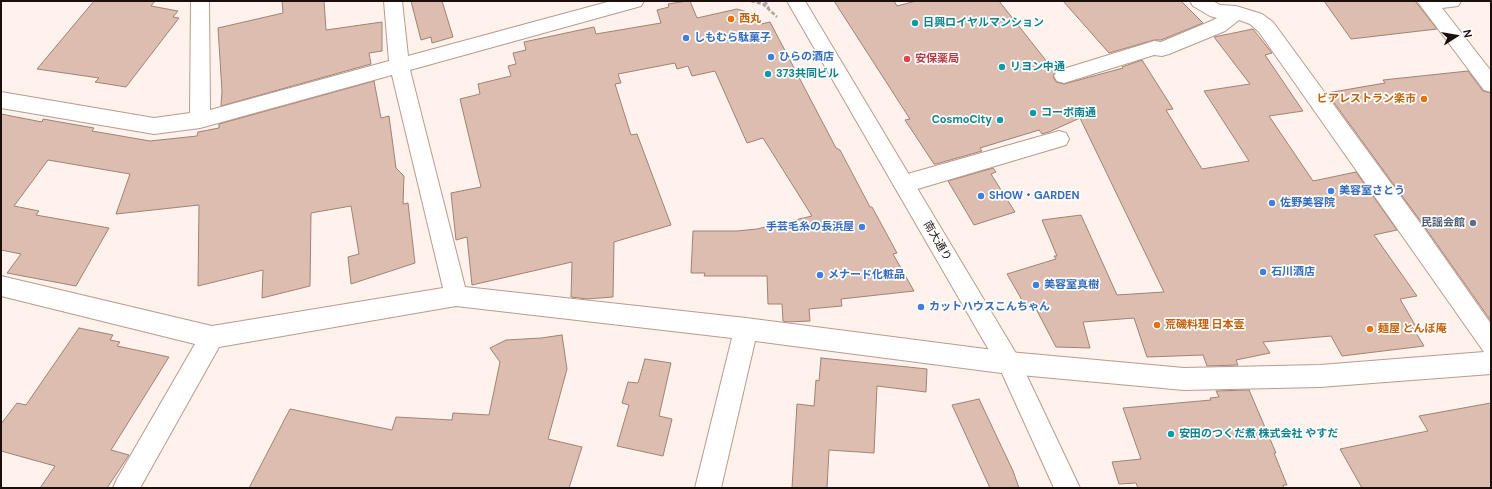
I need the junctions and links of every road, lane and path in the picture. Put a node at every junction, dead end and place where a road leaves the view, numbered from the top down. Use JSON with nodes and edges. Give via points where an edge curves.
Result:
{"nodes":[{"id":1,"x":200,"y":1,"type":"edge"},
{"id":2,"x":393,"y":1,"type":"edge"},
{"id":3,"x":765,"y":1,"type":"edge"},
{"id":4,"x":796,"y":1,"type":"edge"},
{"id":5,"x":1199,"y":1,"type":"edge"},
{"id":6,"x":1452,"y":1,"type":"edge"},
{"id":7,"x":623,"y":2,"type":"edge"},
{"id":8,"x":1427,"y":2,"type":"edge"},
{"id":9,"x":770,"y":11,"type":"dead end"},
{"id":10,"x":1236,"y":13,"type":"junction"},
{"id":11,"x":399,"y":64,"type":"junction"},
{"id":12,"x":1064,"y":76,"type":"dead end"},
{"id":13,"x":1491,"y":85,"type":"edge"},
{"id":14,"x":1,"y":100,"type":"edge"},
{"id":15,"x":200,"y":120,"type":"junction"},
{"id":16,"x":1059,"y":139,"type":"dead end"},
{"id":17,"x":904,"y":184,"type":"junction"},
{"id":18,"x":1,"y":286,"type":"edge"},
{"id":19,"x":456,"y":296,"type":"junction"},
{"id":20,"x":746,"y":329,"type":"junction"},
{"id":21,"x":212,"y":337,"type":"junction"},
{"id":22,"x":1491,"y":344,"type":"edge"},
{"id":23,"x":1009,"y":363,"type":"junction"},
{"id":24,"x":1491,"y":363,"type":"edge"},
{"id":25,"x":126,"y":488,"type":"edge"},
{"id":26,"x":708,"y":488,"type":"edge"},
{"id":27,"x":1067,"y":488,"type":"edge"}],
"edges":[{"from":1,"to":15,"type":"street"},
{"from":2,"to":11,"type":"street"},
{"from":3,"to":9,"type":"path"},
{"from":4,"to":17,"type":"street","name":"南大通り"},
{"from":5,"to":10,"type":"street","via":[[1216,11]]},
{"from":6,"to":8,"type":"street"},
{"from":7,"to":11,"type":"street"},
{"from":8,"to":13,"type":"street"},
{"from":10,"to":12,"type":"street","via":[[1218,26],[1162,49],[1154,48]]},
{"from":10,"to":22,"type":"street","via":[[1256,18],[1266,27]]},
{"from":11,"to":15,"type":"street"},
{"from":11,"to":19,"type":"street"},
{"from":14,"to":15,"type":"street","via":[[154,126]]},
{"from":16,"to":17,"type":"street"},
{"from":17,"to":23,"type":"street","name":"南大通り"},
{"from":18,"to":21,"type":"street"},
{"from":19,"to":20,"type":"street"},
{"from":19,"to":21,"type":"street"},
{"from":20,"to":23,"type":"street"},
{"from":20,"to":26,"type":"street"},
{"from":21,"to":25,"type":"street"},
{"from":23,"to":24,"type":"street","via":[[1184,379],[1320,376]]},
{"from":23,"to":27,"type":"street","name":"南大通り"}]}
